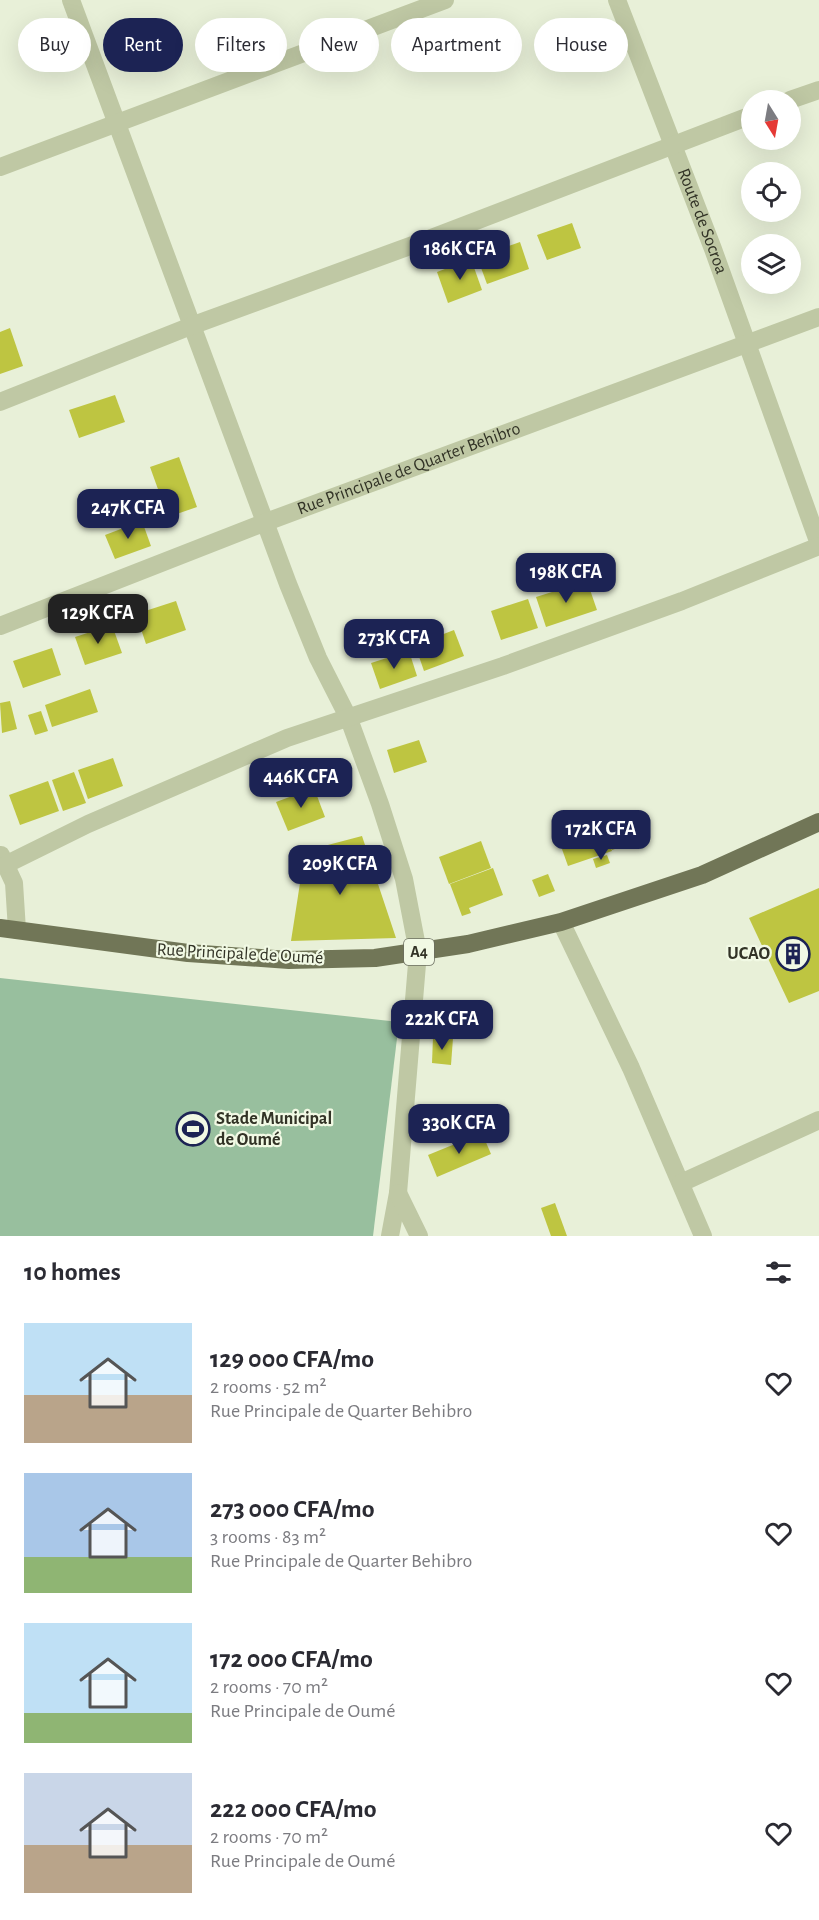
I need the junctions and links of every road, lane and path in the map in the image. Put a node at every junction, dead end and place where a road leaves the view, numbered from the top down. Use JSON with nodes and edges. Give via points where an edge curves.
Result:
{"nodes":[{"id":1,"x":71,"y":0,"type":"edge"},
{"id":2,"x":445,"y":0,"type":"edge"},
{"id":3,"x":618,"y":0,"type":"edge"},
{"id":4,"x":819,"y":90,"type":"edge"},
{"id":5,"x":801,"y":96,"type":"edge"},
{"id":6,"x":741,"y":119,"type":"edge"},
{"id":7,"x":115,"y":122,"type":"junction"},
{"id":8,"x":674,"y":144,"type":"junction"},
{"id":9,"x":0,"y":167,"type":"edge"},
{"id":10,"x":819,"y":317,"type":"edge"},
{"id":11,"x":191,"y":326,"type":"junction"},
{"id":12,"x":747,"y":343,"type":"junction"},
{"id":13,"x":0,"y":402,"type":"edge"},
{"id":14,"x":266,"y":522,"type":"junction"},
{"id":15,"x":819,"y":545,"type":"edge"},
{"id":16,"x":0,"y":626,"type":"edge"},
{"id":17,"x":349,"y":719,"type":"junction"},
{"id":18,"x":819,"y":822,"type":"edge"},
{"id":19,"x":4,"y":859,"type":"edge"},
{"id":20,"x":561,"y":922,"type":"junction"},
{"id":21,"x":9,"y":929,"type":"edge"},
{"id":22,"x":418,"y":952,"type":"junction"},
{"id":23,"x":819,"y":1120,"type":"edge"},
{"id":24,"x":681,"y":1184,"type":"junction"},
{"id":25,"x":398,"y":1193,"type":"junction"},
{"id":26,"x":390,"y":1236,"type":"edge"},
{"id":27,"x":419,"y":1236,"type":"edge"},
{"id":28,"x":703,"y":1236,"type":"edge"}],
"edges":[{"from":1,"to":7,"type":"street"},
{"from":2,"to":7,"type":"street"},
{"from":3,"to":8,"type":"street","name":"Route de Socroa"},
{"from":4,"to":5,"type":"street"},
{"from":6,"to":8,"type":"street"},
{"from":7,"to":9,"type":"street"},
{"from":7,"to":11,"type":"street"},
{"from":8,"to":11,"type":"street"},
{"from":8,"to":12,"type":"street","name":"Route de Socroa"},
{"from":10,"to":12,"type":"street","name":"Rue Principale de Quarter Behibro"},
{"from":11,"to":13,"type":"street"},
{"from":11,"to":14,"type":"street"},
{"from":12,"to":14,"type":"street","name":"Rue Principale de Quarter Behibro"},
{"from":12,"to":15,"type":"street","name":"Route de Socroa"},
{"from":14,"to":16,"type":"street","name":"Rue Principale de Quarter Behibro"},
{"from":14,"to":17,"type":"street","via":[[318,658]]},
{"from":15,"to":17,"type":"street","via":[[682,601]]},
{"from":17,"to":19,"type":"street","via":[[245,755]]},
{"from":17,"to":22,"type":"street","via":[[404,879]]},
{"from":18,"to":20,"type":"main road","name":"Rue Principale de Oumé","number":"A4","via":[[702,875]]},
{"from":19,"to":21,"type":"street","via":[[14,883]]},
{"from":20,"to":22,"type":"main road","name":"Rue Principale de Oumé","number":"A4"},
{"from":20,"to":24,"type":"street"},
{"from":21,"to":22,"type":"main road","name":"Rue Principale de Oumé","number":"A4","via":[[177,952],[289,960],[375,958]]},
{"from":22,"to":25,"type":"street"},
{"from":23,"to":24,"type":"street"},
{"from":24,"to":28,"type":"street"},
{"from":25,"to":26,"type":"street"},
{"from":25,"to":27,"type":"street"}]}
